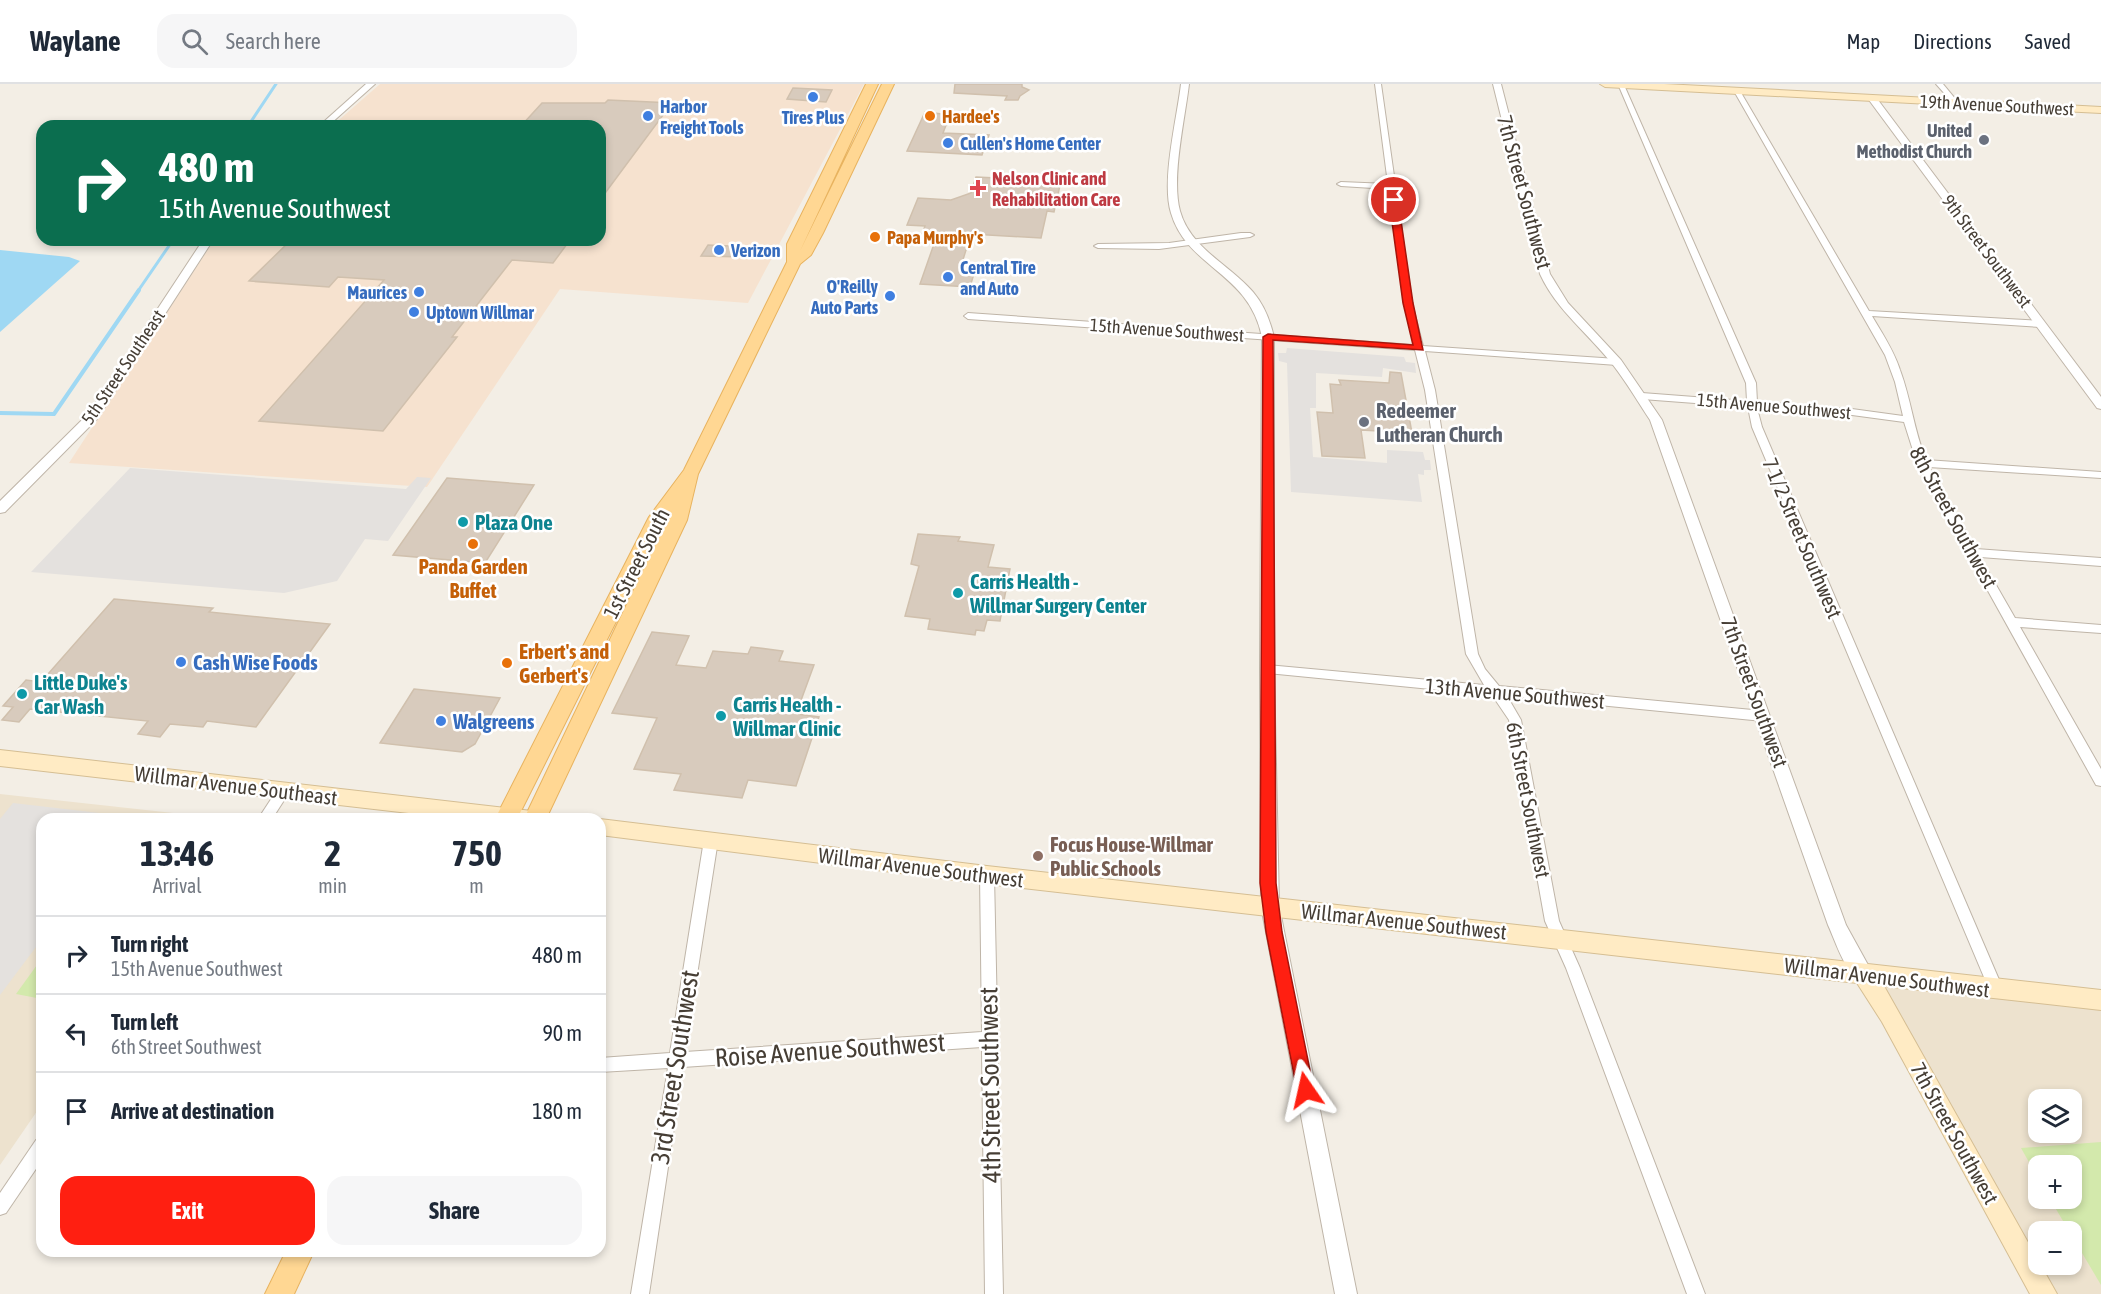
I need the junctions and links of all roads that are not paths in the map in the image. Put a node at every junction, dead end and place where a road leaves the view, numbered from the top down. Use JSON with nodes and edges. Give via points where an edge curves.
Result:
{"nodes":[{"id":1,"x":371,"y":84,"type":"edge"},
{"id":2,"x":872,"y":84,"type":"edge"},
{"id":3,"x":888,"y":84,"type":"edge"},
{"id":4,"x":1185,"y":84,"type":"edge"},
{"id":5,"x":1378,"y":84,"type":"edge"},
{"id":6,"x":1497,"y":84,"type":"edge"},
{"id":7,"x":1605,"y":84,"type":"edge"},
{"id":8,"x":1940,"y":84,"type":"edge"},
{"id":9,"x":1621,"y":85,"type":"edge"},
{"id":10,"x":1690,"y":86,"type":"edge"},
{"id":11,"x":1737,"y":91,"type":"junction"},
{"id":12,"x":1872,"y":98,"type":"junction"},
{"id":13,"x":1955,"y":102,"type":"junction"},
{"id":14,"x":2101,"y":110,"type":"edge"},
{"id":15,"x":330,"y":120,"type":"edge"},
{"id":16,"x":1341,"y":184,"type":"dead end"},
{"id":17,"x":1392,"y":187,"type":"junction"},
{"id":18,"x":1250,"y":235,"type":"dead end"},
{"id":19,"x":1193,"y":244,"type":"junction"},
{"id":20,"x":204,"y":246,"type":"edge"},
{"id":21,"x":1098,"y":246,"type":"dead end"},
{"id":22,"x":794,"y":262,"type":"junction"},
{"id":23,"x":1864,"y":313,"type":"junction"},
{"id":24,"x":968,"y":316,"type":"dead end"},
{"id":25,"x":2042,"y":324,"type":"junction"},
{"id":26,"x":1268,"y":337,"type":"junction"},
{"id":27,"x":1419,"y":348,"type":"junction"},
{"id":28,"x":1617,"y":362,"type":"junction"},
{"id":29,"x":1642,"y":396,"type":"junction"},
{"id":30,"x":1753,"y":404,"type":"junction"},
{"id":31,"x":2101,"y":405,"type":"edge"},
{"id":32,"x":1906,"y":419,"type":"junction"},
{"id":33,"x":1922,"y":463,"type":"junction"},
{"id":34,"x":691,"y":472,"type":"junction"},
{"id":35,"x":2101,"y":475,"type":"edge"},
{"id":36,"x":0,"y":509,"type":"edge"},
{"id":37,"x":1970,"y":552,"type":"junction"},
{"id":38,"x":2101,"y":562,"type":"edge"},
{"id":39,"x":2012,"y":622,"type":"junction"},
{"id":40,"x":2101,"y":629,"type":"edge"},
{"id":41,"x":1267,"y":669,"type":"junction"},
{"id":42,"x":1496,"y":692,"type":"junction"},
{"id":43,"x":1763,"y":716,"type":"junction"},
{"id":44,"x":0,"y":758,"type":"edge"},
{"id":45,"x":2101,"y":782,"type":"edge"},
{"id":46,"x":284,"y":791,"type":"junction"},
{"id":47,"x":269,"y":813,"type":"edge"},
{"id":48,"x":466,"y":813,"type":"edge"},
{"id":49,"x":510,"y":813,"type":"edge"},
{"id":50,"x":536,"y":813,"type":"edge"},
{"id":51,"x":606,"y":828,"type":"edge"},
{"id":52,"x":711,"y":840,"type":"junction"},
{"id":53,"x":987,"y":875,"type":"junction"},
{"id":54,"x":1270,"y":906,"type":"junction"},
{"id":55,"x":1558,"y":939,"type":"junction"},
{"id":56,"x":1864,"y":974,"type":"junction"},
{"id":57,"x":1996,"y":989,"type":"junction"},
{"id":58,"x":2101,"y":1000,"type":"edge"},
{"id":59,"x":988,"y":1039,"type":"junction"},
{"id":60,"x":676,"y":1060,"type":"junction"},
{"id":61,"x":606,"y":1065,"type":"edge"},
{"id":62,"x":36,"y":1155,"type":"edge"},
{"id":63,"x":0,"y":1207,"type":"edge"},
{"id":64,"x":297,"y":1257,"type":"edge"},
{"id":65,"x":279,"y":1294,"type":"edge"},
{"id":66,"x":640,"y":1294,"type":"edge"},
{"id":67,"x":994,"y":1294,"type":"edge"},
{"id":68,"x":1347,"y":1294,"type":"edge"},
{"id":69,"x":1696,"y":1294,"type":"edge"},
{"id":70,"x":2044,"y":1294,"type":"edge"}],
"edges":[{"from":1,"to":15,"type":"street"},
{"from":2,"to":22,"type":"main road","name":"1st Street South","via":[[794,244]]},
{"from":3,"to":22,"type":"main road","name":"1st Street South","via":[[813,241]]},
{"from":4,"to":19,"type":"street","via":[[1174,198],[1180,223]]},
{"from":5,"to":17,"type":"street","name":"6th Street Southwest"},
{"from":6,"to":28,"type":"street","name":"7th Street Southwest","via":[[1545,274],[1564,305]]},
{"from":7,"to":9,"type":"main road","name":"19th Avenue Southwest"},
{"from":8,"to":13,"type":"street"},
{"from":9,"to":10,"type":"main road","name":"19th Avenue Southwest"},
{"from":9,"to":30,"type":"street","name":"7 1/2 Street Southwest","via":[[1752,383]]},
{"from":10,"to":11,"type":"main road","name":"19th Avenue Southwest"},
{"from":11,"to":12,"type":"main road","name":"19th Avenue Southwest"},
{"from":11,"to":23,"type":"street","name":"8th Street Southwest"},
{"from":12,"to":13,"type":"main road","name":"19th Avenue Southwest"},
{"from":12,"to":25,"type":"street","name":"9th Street Southwest"},
{"from":13,"to":14,"type":"main road","name":"19th Avenue Southwest"},
{"from":16,"to":17,"type":"street"},
{"from":17,"to":27,"type":"street","name":"6th Street Southwest","via":[[1408,303]]},
{"from":18,"to":19,"type":"street","via":[[1221,236]]},
{"from":19,"to":21,"type":"street"},
{"from":19,"to":26,"type":"street","via":[[1251,296]]},
{"from":20,"to":36,"type":"street","name":"5th Street Southeast","via":[[93,416]]},
{"from":22,"to":34,"type":"main road","name":"1st Street South"},
{"from":23,"to":25,"type":"street"},
{"from":23,"to":32,"type":"street","name":"8th Street Southwest","via":[[1899,375]]},
{"from":24,"to":26,"type":"street","name":"15th Avenue Southwest"},
{"from":25,"to":31,"type":"street","name":"9th Street Southwest"},
{"from":26,"to":27,"type":"street","name":"15th Avenue Southwest"},
{"from":26,"to":41,"type":"street"},
{"from":27,"to":28,"type":"street","name":"15th Avenue Southwest"},
{"from":27,"to":42,"type":"street","name":"6th Street Southwest","via":[[1430,390],[1472,654]]},
{"from":28,"to":29,"type":"street","name":"7th Street Southwest"},
{"from":29,"to":30,"type":"street","name":"15th Avenue Southwest"},
{"from":29,"to":43,"type":"street","name":"7th Street Southwest","via":[[1668,449]]},
{"from":30,"to":32,"type":"street","name":"15th Avenue Southwest"},
{"from":30,"to":57,"type":"street","name":"7 1/2 Street Southwest","via":[[1765,448]]},
{"from":32,"to":33,"type":"street","name":"8th Street Southwest"},
{"from":33,"to":35,"type":"street"},
{"from":33,"to":37,"type":"street","name":"8th Street Southwest"},
{"from":34,"to":49,"type":"main road","name":"1st Street South","via":[[658,517]]},
{"from":34,"to":50,"type":"main road","name":"1st Street South","via":[[678,519]]},
{"from":37,"to":38,"type":"street"},
{"from":37,"to":39,"type":"street","name":"8th Street Southwest"},
{"from":39,"to":40,"type":"street"},
{"from":39,"to":45,"type":"street","name":"8th Street Southwest"},
{"from":41,"to":42,"type":"street","name":"13th Avenue Southwest"},
{"from":41,"to":54,"type":"street"},
{"from":42,"to":43,"type":"street","name":"13th Avenue Southwest"},
{"from":42,"to":55,"type":"street","name":"6th Street Southwest","via":[[1511,711],[1518,731],[1547,901]]},
{"from":43,"to":56,"type":"street","name":"7th Street Southwest","via":[[1837,925]]},
{"from":44,"to":46,"type":"main road","name":"Willmar Avenue Southeast"},
{"from":46,"to":47,"type":"street"},
{"from":46,"to":48,"type":"main road","name":"Willmar Avenue Southeast"},
{"from":51,"to":52,"type":"main road","name":"Willmar Avenue Southwest"},
{"from":52,"to":53,"type":"main road","name":"Willmar Avenue Southwest"},
{"from":52,"to":60,"type":"street","name":"3rd Street Southwest"},
{"from":53,"to":54,"type":"main road","name":"Willmar Avenue Southwest"},
{"from":53,"to":59,"type":"street","name":"4th Street Southwest"},
{"from":54,"to":55,"type":"main road","name":"Willmar Avenue Southwest"},
{"from":54,"to":68,"type":"street"},
{"from":55,"to":56,"type":"main road","name":"Willmar Avenue Southwest"},
{"from":55,"to":69,"type":"street","name":"6th Street Southwest","via":[[1573,968]]},
{"from":56,"to":57,"type":"main road","name":"Willmar Avenue Southwest"},
{"from":56,"to":70,"type":"main road","name":"7th Street Southwest"},
{"from":57,"to":58,"type":"main road","name":"Willmar Avenue Southwest"},
{"from":59,"to":60,"type":"street","name":"Roise Avenue Southwest"},
{"from":59,"to":67,"type":"street","name":"4th Street Southwest"},
{"from":60,"to":61,"type":"street","name":"Roise Avenue Southwest"},
{"from":60,"to":66,"type":"street","name":"3rd Street Southwest"},
{"from":62,"to":63,"type":"street"},
{"from":64,"to":65,"type":"main road"}]}
